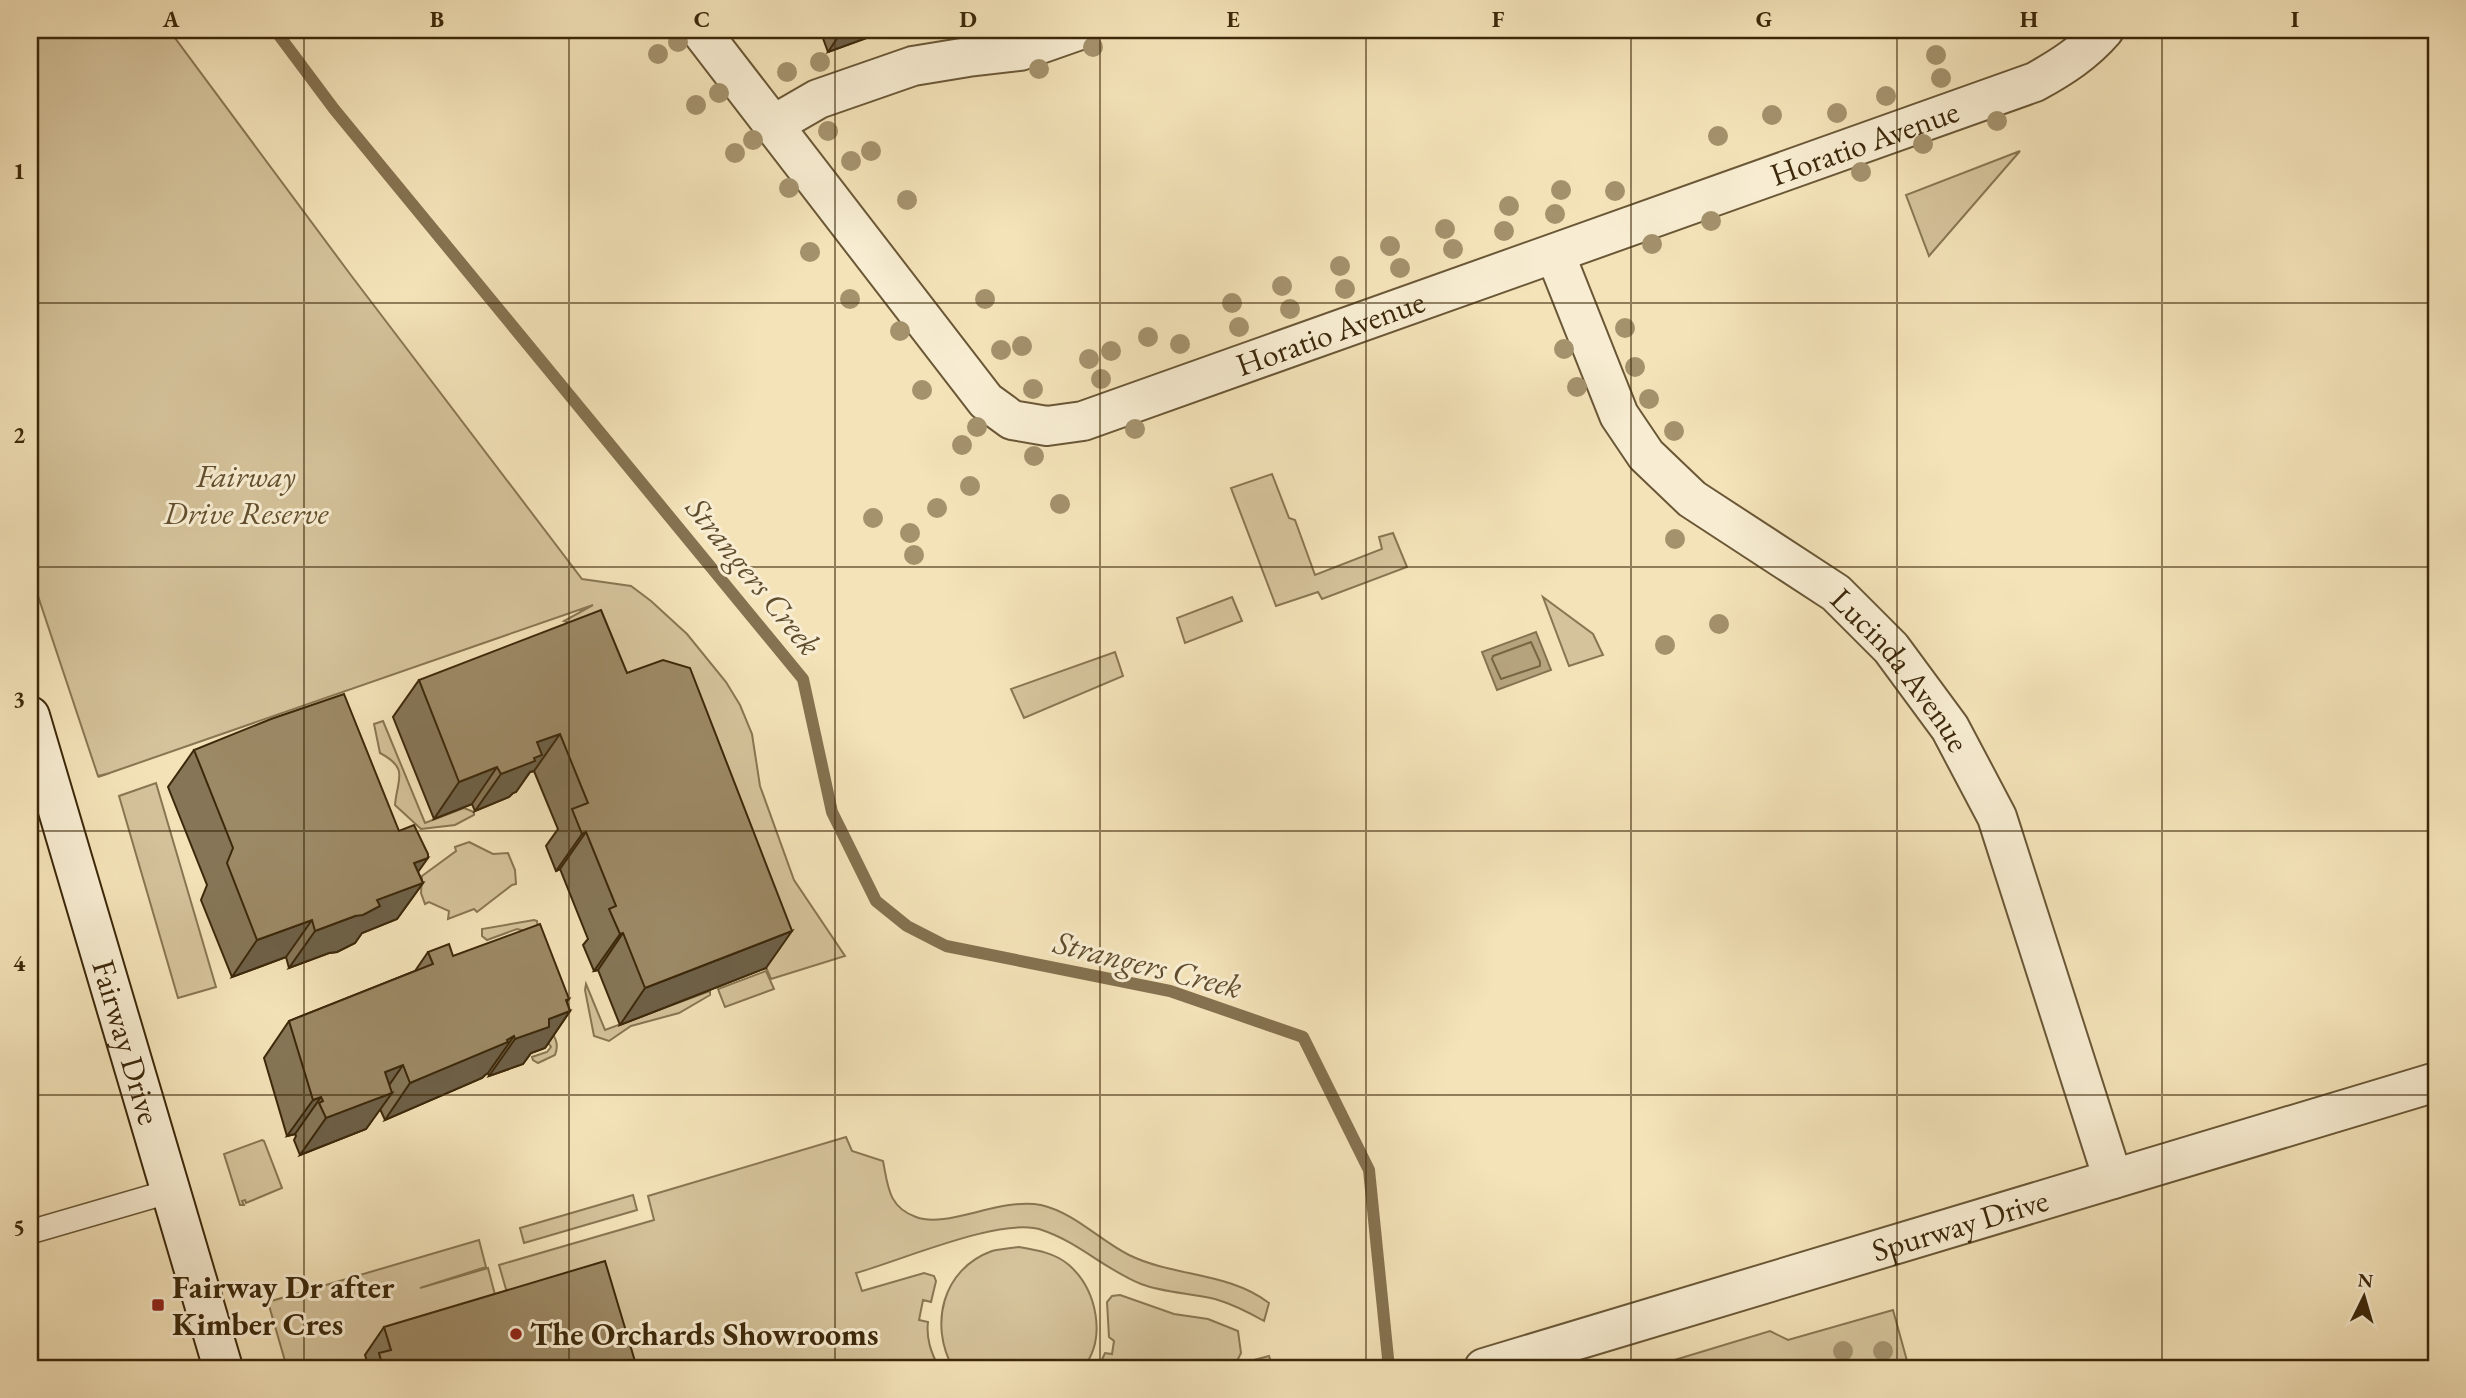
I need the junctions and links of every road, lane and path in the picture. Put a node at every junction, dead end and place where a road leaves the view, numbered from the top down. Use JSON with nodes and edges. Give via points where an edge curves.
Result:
{"nodes":[{"id":1,"x":700,"y":30,"type":"edge"},
{"id":2,"x":1080,"y":30,"type":"edge"},
{"id":3,"x":2104,"y":30,"type":"edge"},
{"id":4,"x":774,"y":125,"type":"junction"},
{"id":5,"x":1555,"y":254,"type":"junction"},
{"id":6,"x":30,"y":716,"type":"edge"},
{"id":7,"x":2436,"y":1082,"type":"edge"},
{"id":8,"x":2113,"y":1179,"type":"junction"},
{"id":9,"x":171,"y":1191,"type":"junction"},
{"id":10,"x":30,"y":1232,"type":"edge"},
{"id":11,"x":223,"y":1368,"type":"edge"},
{"id":12,"x":1484,"y":1368,"type":"edge"}],
"edges":[{"from":1,"to":4,"type":"street","name":"Horatio Avenue"},
{"from":2,"to":4,"type":"street","via":[[1020,51],[913,66],[818,99]]},
{"from":3,"to":5,"type":"street","name":"Horatio Avenue","via":[[2066,65],[2035,82]]},
{"from":4,"to":5,"type":"street","name":"Horatio Avenue","via":[[986,401],[1012,420],[1047,426],[1083,421]]},
{"from":5,"to":8,"type":"street","name":"Lucinda Avenue","via":[[1619,415],[1646,455],[1692,499],[1836,593],[1891,648],[1950,727],[1997,817]]},
{"from":6,"to":9,"type":"street","name":"Fairway Drive"},
{"from":7,"to":8,"type":"street","name":"Spurway Drive"},
{"from":8,"to":12,"type":"street","name":"Spurway Drive"},
{"from":9,"to":10,"type":"lane"},
{"from":9,"to":11,"type":"street","name":"Fairway Drive"}]}
